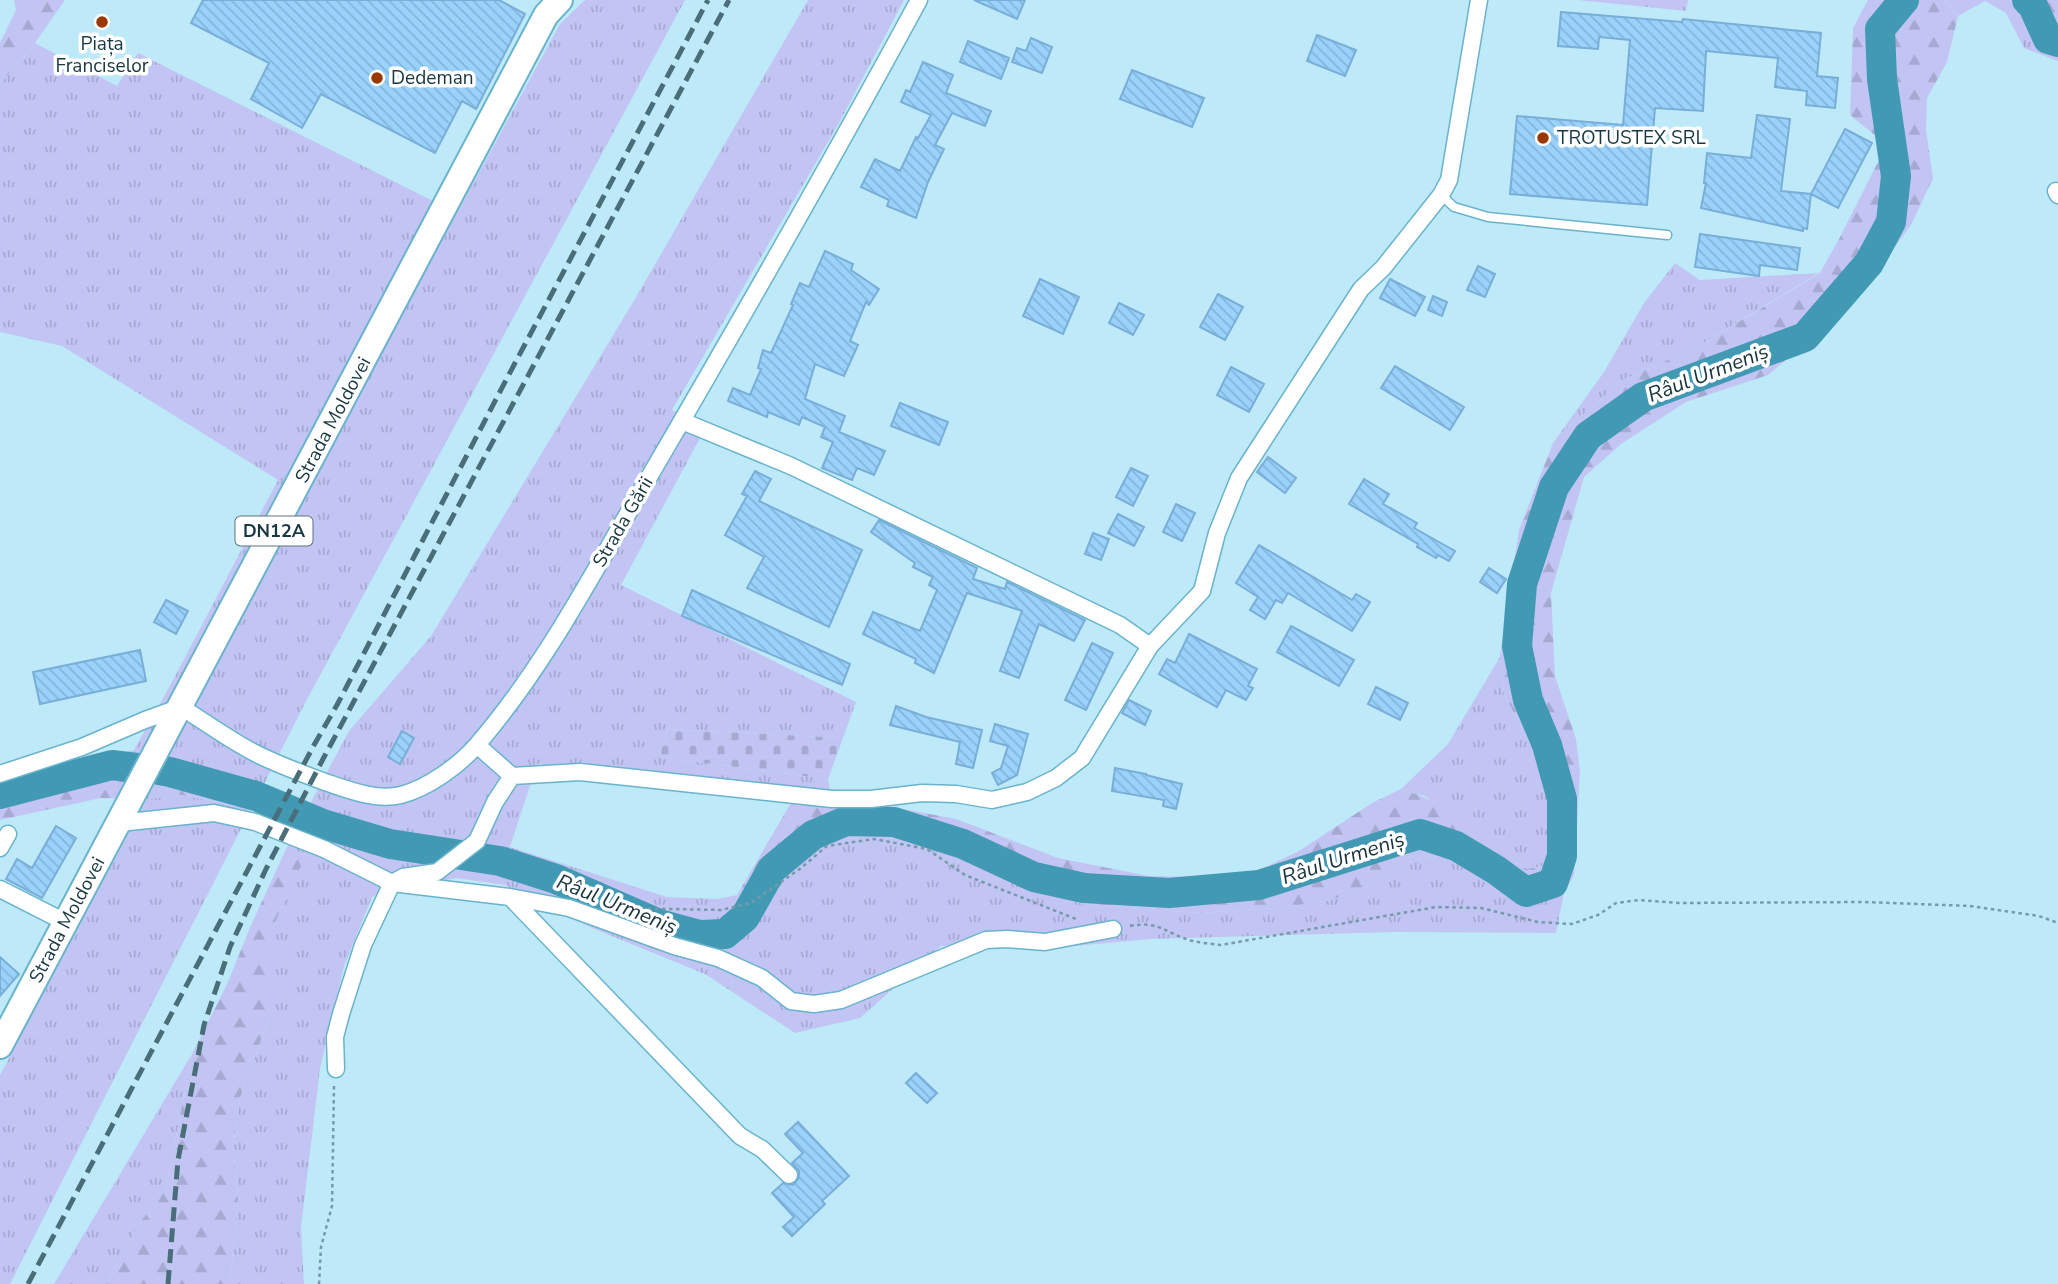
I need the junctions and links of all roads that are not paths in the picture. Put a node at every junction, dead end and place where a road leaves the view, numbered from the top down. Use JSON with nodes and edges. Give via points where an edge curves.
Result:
{"nodes":[{"id":1,"x":919,"y":0,"type":"edge"},
{"id":2,"x":1479,"y":0,"type":"edge"},
{"id":3,"x":551,"y":5,"type":"edge"},
{"id":4,"x":1441,"y":195,"type":"junction"},
{"id":5,"x":1667,"y":236,"type":"dead end"},
{"id":6,"x":682,"y":421,"type":"junction"},
{"id":7,"x":1150,"y":646,"type":"junction"},
{"id":8,"x":181,"y":707,"type":"junction"},
{"id":9,"x":477,"y":745,"type":"junction"},
{"id":10,"x":0,"y":774,"type":"edge"},
{"id":11,"x":512,"y":776,"type":"junction"},
{"id":12,"x":119,"y":823,"type":"junction"},
{"id":13,"x":392,"y":883,"type":"junction"},
{"id":14,"x":0,"y":889,"type":"edge"},
{"id":15,"x":510,"y":897,"type":"junction"},
{"id":16,"x":65,"y":922,"type":"junction"},
{"id":17,"x":1113,"y":929,"type":"road end"},
{"id":18,"x":0,"y":1046,"type":"edge"},
{"id":19,"x":336,"y":1069,"type":"road end"},
{"id":20,"x":789,"y":1175,"type":"dead end"}],
"edges":[{"from":1,"to":6,"type":"street","name":"Strada Gării"},
{"from":2,"to":4,"type":"street","via":[[1457,141]]},
{"from":3,"to":8,"type":"main road","name":"Strada Moldovei","number":"DN12A"},
{"from":4,"to":5,"type":"lane","via":[[1454,207],[1488,216]]},
{"from":4,"to":7,"type":"street","via":[[1361,289],[1326,341],[1239,478],[1217,533],[1202,591]]},
{"from":6,"to":7,"type":"street","via":[[791,466],[1120,625]]},
{"from":6,"to":9,"type":"street","name":"Strada Gării","via":[[556,636]]},
{"from":7,"to":11,"type":"street","via":[[1082,758],[1027,792],[992,800],[922,793],[871,799],[806,797],[579,772]]},
{"from":8,"to":9,"type":"street","name":"Strada Gării","via":[[276,764],[380,797],[420,787],[456,765]]},
{"from":8,"to":10,"type":"street"},
{"from":8,"to":12,"type":"main road","name":"Strada Moldovei","number":"DN12A"},
{"from":9,"to":11,"type":"street"},
{"from":11,"to":13,"type":"street","via":[[477,841],[437,872]]},
{"from":12,"to":13,"type":"street","via":[[214,813],[255,822]]},
{"from":12,"to":16,"type":"main road","name":"Strada Moldovei","number":"DN12A"},
{"from":13,"to":15,"type":"street"},
{"from":13,"to":19,"type":"street","via":[[363,945],[341,1014],[335,1037]]},
{"from":14,"to":16,"type":"street"},
{"from":15,"to":17,"type":"street","via":[[569,908],[718,958],[762,978],[791,1000],[814,1004],[841,1000],[986,940],[1045,942]]},
{"from":15,"to":20,"type":"street","via":[[740,1136],[762,1149]]},
{"from":16,"to":18,"type":"main road","name":"Strada Moldovei","number":"DN12A"}]}
